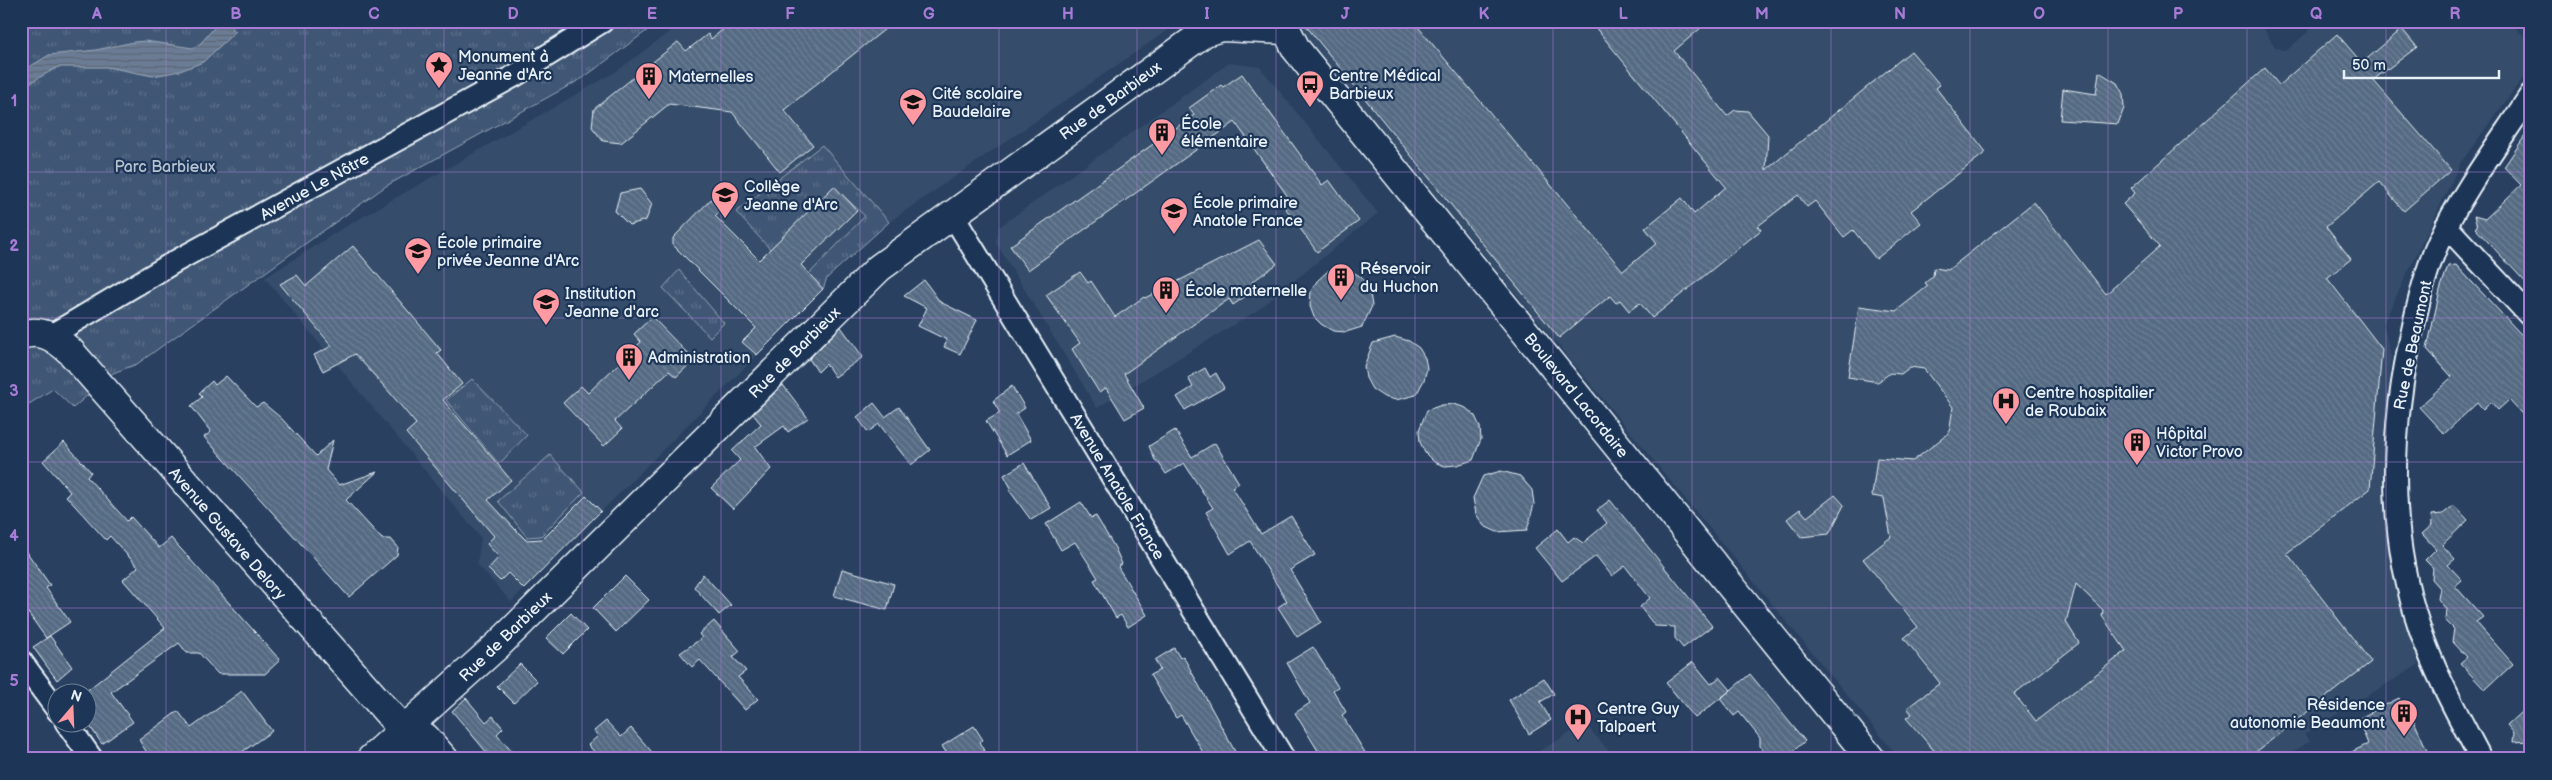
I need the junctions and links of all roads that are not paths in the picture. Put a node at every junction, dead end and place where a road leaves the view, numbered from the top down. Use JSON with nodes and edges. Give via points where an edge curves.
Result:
{"nodes":[{"id":1,"x":603,"y":21,"type":"edge"},
{"id":2,"x":1276,"y":25,"type":"edge"},
{"id":3,"x":2531,"y":94,"type":"edge"},
{"id":4,"x":952,"y":214,"type":"junction"},
{"id":5,"x":2446,"y":226,"type":"junction"},
{"id":6,"x":2531,"y":317,"type":"edge"},
{"id":7,"x":21,"y":335,"type":"edge"},
{"id":8,"x":50,"y":336,"type":"junction"},
{"id":9,"x":21,"y":661,"type":"edge"},
{"id":10,"x":48,"y":697,"type":"edge"},
{"id":11,"x":404,"y":731,"type":"junction"},
{"id":12,"x":73,"y":732,"type":"edge"},
{"id":13,"x":92,"y":759,"type":"edge"},
{"id":14,"x":371,"y":759,"type":"edge"},
{"id":15,"x":415,"y":759,"type":"edge"},
{"id":16,"x":444,"y":759,"type":"edge"},
{"id":17,"x":1284,"y":759,"type":"edge"},
{"id":18,"x":1851,"y":759,"type":"edge"},
{"id":19,"x":1871,"y":759,"type":"edge"},
{"id":20,"x":2481,"y":759,"type":"edge"}],
"edges":[{"from":1,"to":8,"type":"street","name":"Avenue Le Nôtre","via":[[514,76],[176,261]]},
{"from":2,"to":4,"type":"street","name":"Rue de Barbieux","via":[[1222,27],[1205,32]]},
{"from":2,"to":18,"type":"street","name":"Boulevard Lacordaire","via":[[1279,50]]},
{"from":2,"to":19,"type":"street","name":"Boulevard Lacordaire"},
{"from":3,"to":5,"type":"street","name":"Rue de Beaumont"},
{"from":4,"to":11,"type":"street","name":"Rue de Barbieux","via":[[879,268],[498,645]]},
{"from":4,"to":17,"type":"street","name":"Avenue Anatole France"},
{"from":5,"to":6,"type":"street"},
{"from":5,"to":20,"type":"street","name":"Rue de Beaumont","via":[[2432,257],[2405,362],[2395,441],[2396,503],[2406,579],[2420,630],[2438,675]]},
{"from":7,"to":8,"type":"street","via":[[34,332]]},
{"from":8,"to":11,"type":"street","name":"Avenue Gustave Delory","via":[[70,351]]},
{"from":9,"to":10,"type":"street"},
{"from":11,"to":14,"type":"street","name":"Rue de Barbieux"},
{"from":11,"to":15,"type":"street","name":"Avenue Gustave Delory","via":[[409,752]]},
{"from":11,"to":16,"type":"street","name":"Avenue Gustave Delory","via":[[425,737]]},
{"from":12,"to":13,"type":"street"}]}
